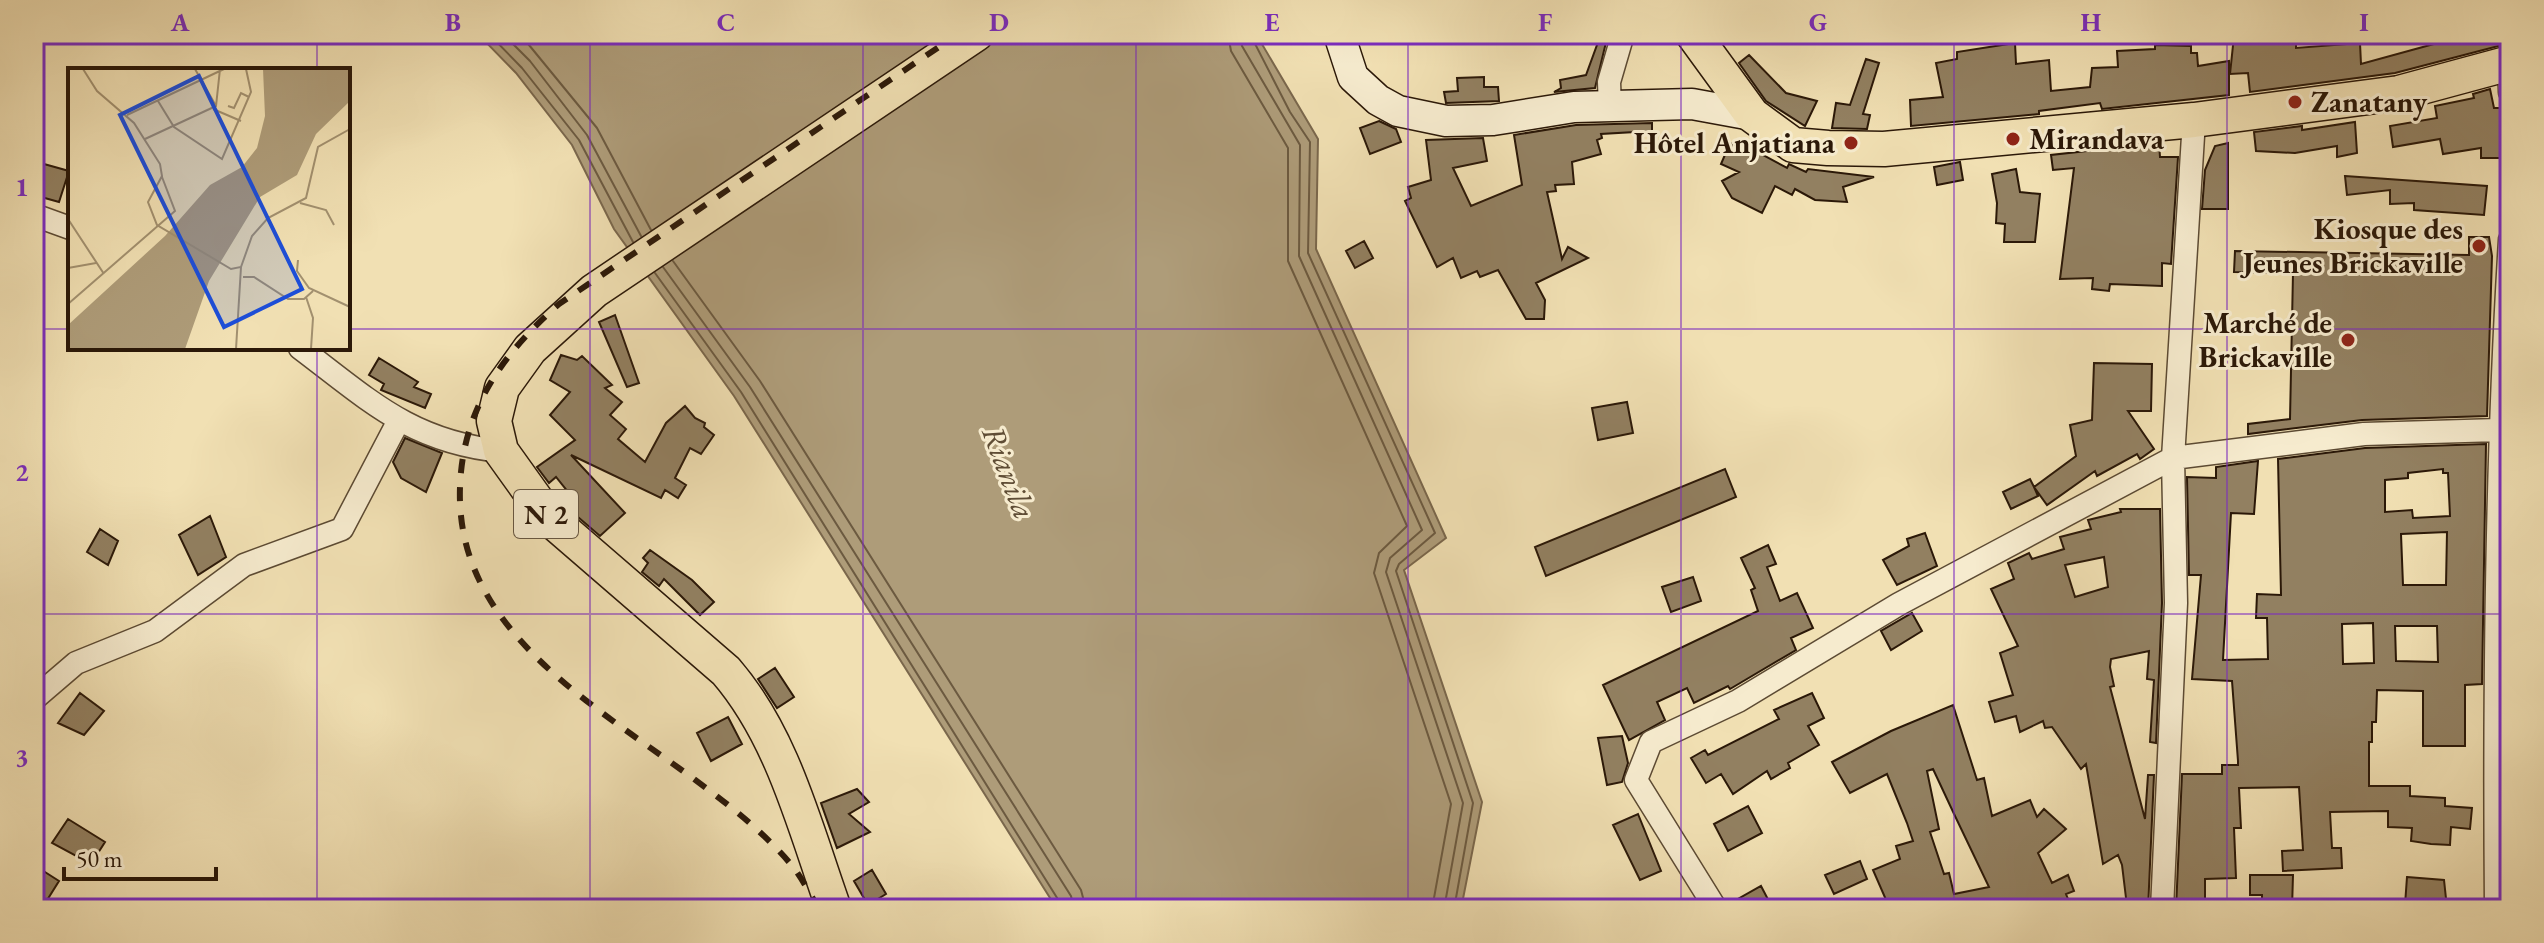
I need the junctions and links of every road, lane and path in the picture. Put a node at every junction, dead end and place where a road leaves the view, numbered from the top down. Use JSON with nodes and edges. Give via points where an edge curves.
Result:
{"nodes":[{"id":1,"x":976,"y":34,"type":"edge"},
{"id":2,"x":1339,"y":34,"type":"edge"},
{"id":3,"x":1623,"y":34,"type":"edge"},
{"id":4,"x":1693,"y":34,"type":"edge"},
{"id":5,"x":2510,"y":63,"type":"edge"},
{"id":6,"x":2510,"y":92,"type":"edge"},
{"id":7,"x":1610,"y":108,"type":"junction"},
{"id":8,"x":1752,"y":115,"type":"junction"},
{"id":9,"x":2194,"y":120,"type":"junction"},
{"id":10,"x":34,"y":215,"type":"edge"},
{"id":11,"x":68,"y":227,"type":"edge"},
{"id":12,"x":2510,"y":240,"type":"edge"},
{"id":13,"x":303,"y":350,"type":"edge"},
{"id":14,"x":398,"y":422,"type":"junction"},
{"id":15,"x":2498,"y":430,"type":"junction"},
{"id":16,"x":501,"y":451,"type":"junction"},
{"id":17,"x":2173,"y":458,"type":"junction"},
{"id":18,"x":2502,"y":674,"type":"edge"},
{"id":19,"x":34,"y":699,"type":"edge"},
{"id":20,"x":834,"y":909,"type":"edge"},
{"id":21,"x":1716,"y":909,"type":"edge"},
{"id":22,"x":2162,"y":909,"type":"edge"},
{"id":23,"x":2496,"y":909,"type":"edge"}],
"edges":[{"from":1,"to":16,"type":"main road","number":"N 2","via":[[594,291],[530,349],[502,388],[494,421]]},
{"from":2,"to":7,"type":"street","via":[[1353,77],[1398,111],[1446,121]]},
{"from":3,"to":7,"type":"street","via":[[1609,82]]},
{"from":4,"to":8,"type":"main road"},
{"from":5,"to":6,"type":"street"},
{"from":5,"to":9,"type":"main road","via":[[2399,93]]},
{"from":7,"to":8,"type":"street","via":[[1692,104]]},
{"from":8,"to":9,"type":"main road","via":[[1793,145],[1884,149]]},
{"from":9,"to":17,"type":"street"},
{"from":10,"to":11,"type":"street"},
{"from":12,"to":15,"type":"street"},
{"from":13,"to":14,"type":"street"},
{"from":14,"to":16,"type":"street","via":[[464,447]]},
{"from":14,"to":19,"type":"street","via":[[342,529],[244,565],[155,631],[76,663]]},
{"from":15,"to":17,"type":"street","via":[[2364,434]]},
{"from":15,"to":18,"type":"street"},
{"from":16,"to":20,"type":"main road","number":"N 2","via":[[549,518],[726,671],[751,699],[788,781]]},
{"from":17,"to":21,"type":"street","via":[[1899,604],[1738,701],[1651,742],[1636,780]]},
{"from":17,"to":22,"type":"street","via":[[2176,603]]},
{"from":18,"to":23,"type":"street"}]}
